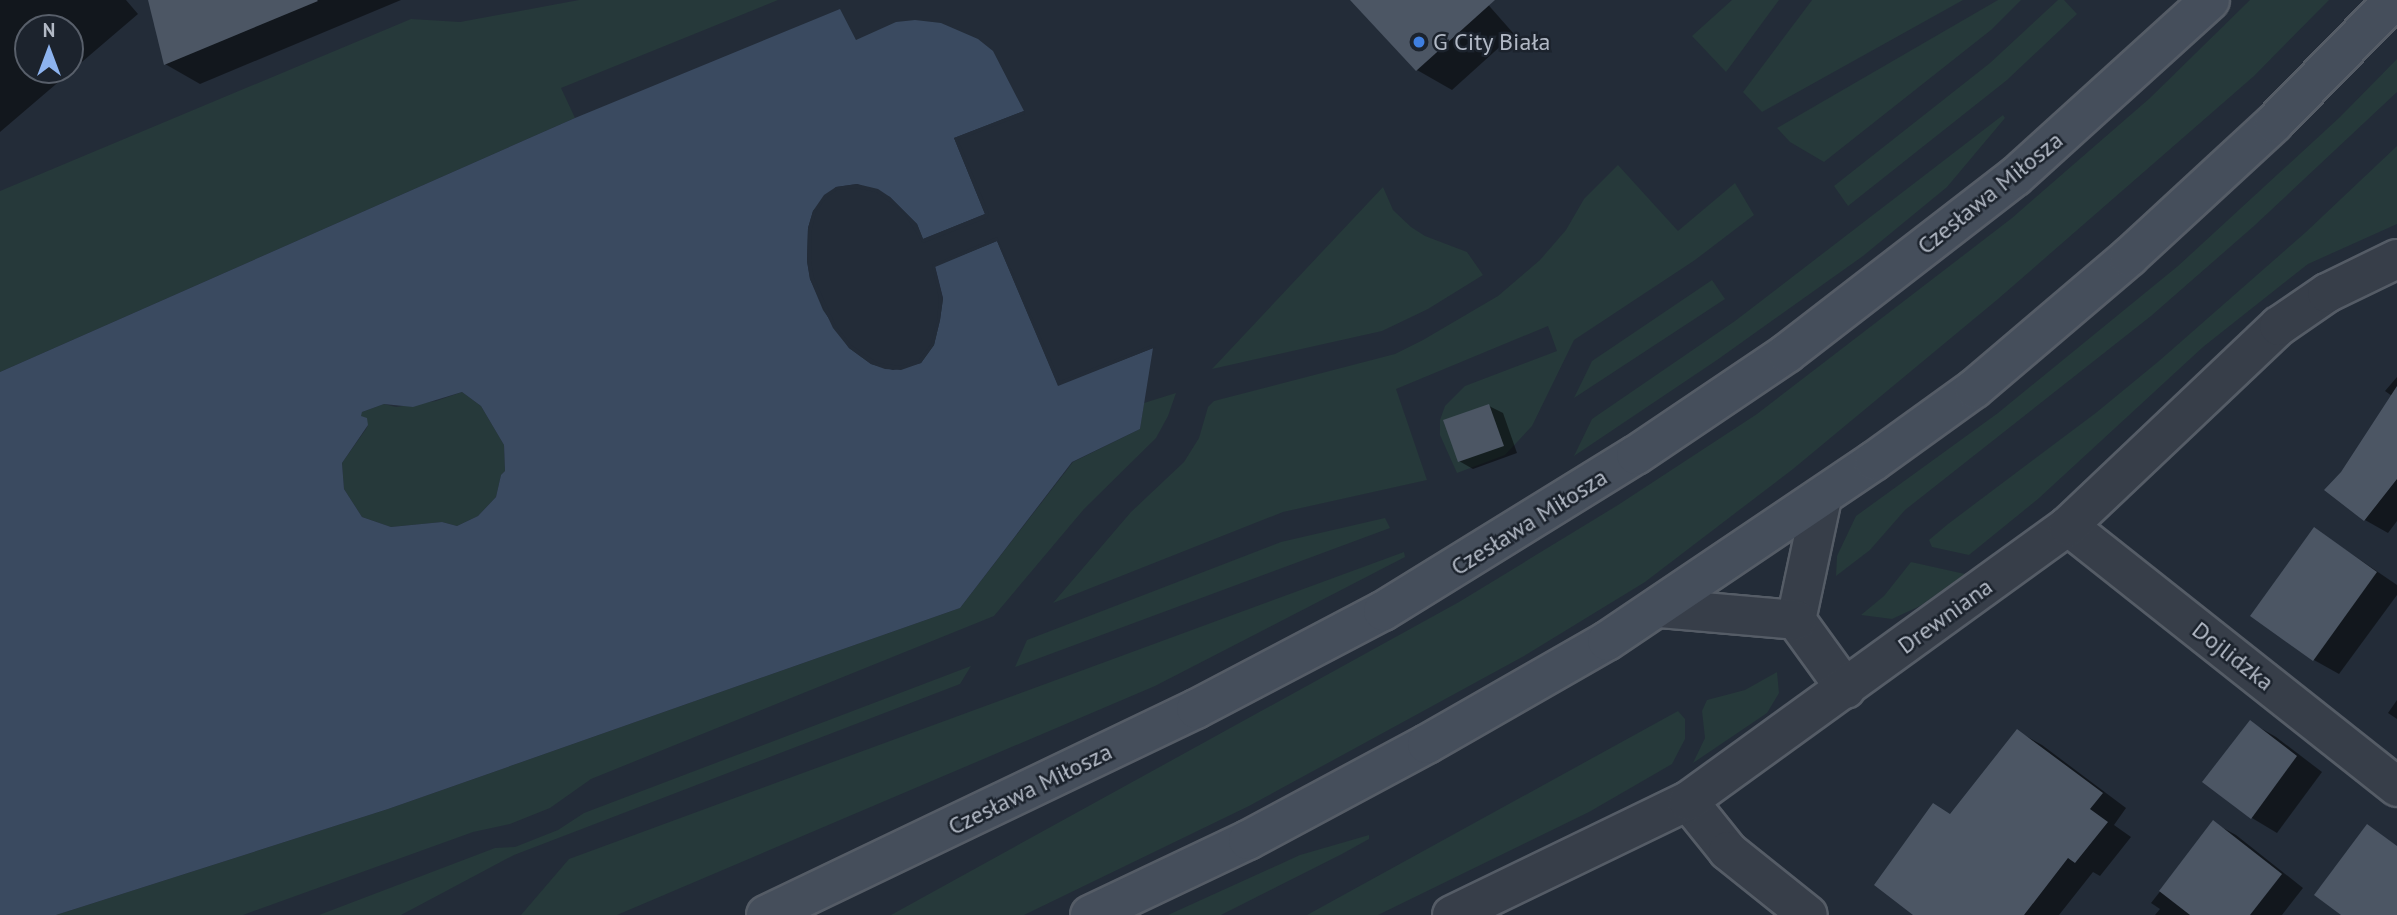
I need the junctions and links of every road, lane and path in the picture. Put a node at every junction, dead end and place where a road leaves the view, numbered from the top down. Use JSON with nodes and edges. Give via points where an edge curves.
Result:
{"nodes":[{"id":1,"x":2210,"y":0,"type":"edge"},
{"id":2,"x":2393,"y":0,"type":"edge"},
{"id":3,"x":2397,"y":259,"type":"edge"},
{"id":4,"x":1822,"y":498,"type":"junction"},
{"id":5,"x":2068,"y":526,"type":"junction"},
{"id":6,"x":1658,"y":608,"type":"junction"},
{"id":7,"x":1796,"y":620,"type":"junction"},
{"id":8,"x":1846,"y":689,"type":"junction"},
{"id":9,"x":2397,"y":787,"type":"edge"},
{"id":10,"x":1688,"y":801,"type":"junction"},
{"id":11,"x":766,"y":915,"type":"edge"},
{"id":12,"x":1090,"y":915,"type":"edge"},
{"id":13,"x":1452,"y":915,"type":"edge"},
{"id":14,"x":1808,"y":915,"type":"edge"}],
"edges":[{"from":1,"to":11,"type":"main road","name":"Czesława Miłosza","via":[[2015,177],[1787,353],[1567,499],[1383,611],[1196,709]]},
{"from":2,"to":4,"type":"main road","via":[[2274,123],[2129,257],[1974,389]]},
{"from":3,"to":5,"type":"street","name":"Drewniana","via":[[2327,293],[2279,326]]},
{"from":4,"to":6,"type":"main road"},
{"from":4,"to":7,"type":"street"},
{"from":5,"to":8,"type":"street","name":"Drewniana"},
{"from":5,"to":9,"type":"street","name":"Dojlidzka"},
{"from":6,"to":7,"type":"street"},
{"from":6,"to":12,"type":"main road","via":[[1427,744],[1248,840]]},
{"from":7,"to":8,"type":"street"},
{"from":8,"to":10,"type":"street","name":"Drewniana"},
{"from":10,"to":13,"type":"street","name":"Drewniana"},
{"from":10,"to":14,"type":"street","via":[[1728,850]]}]}
